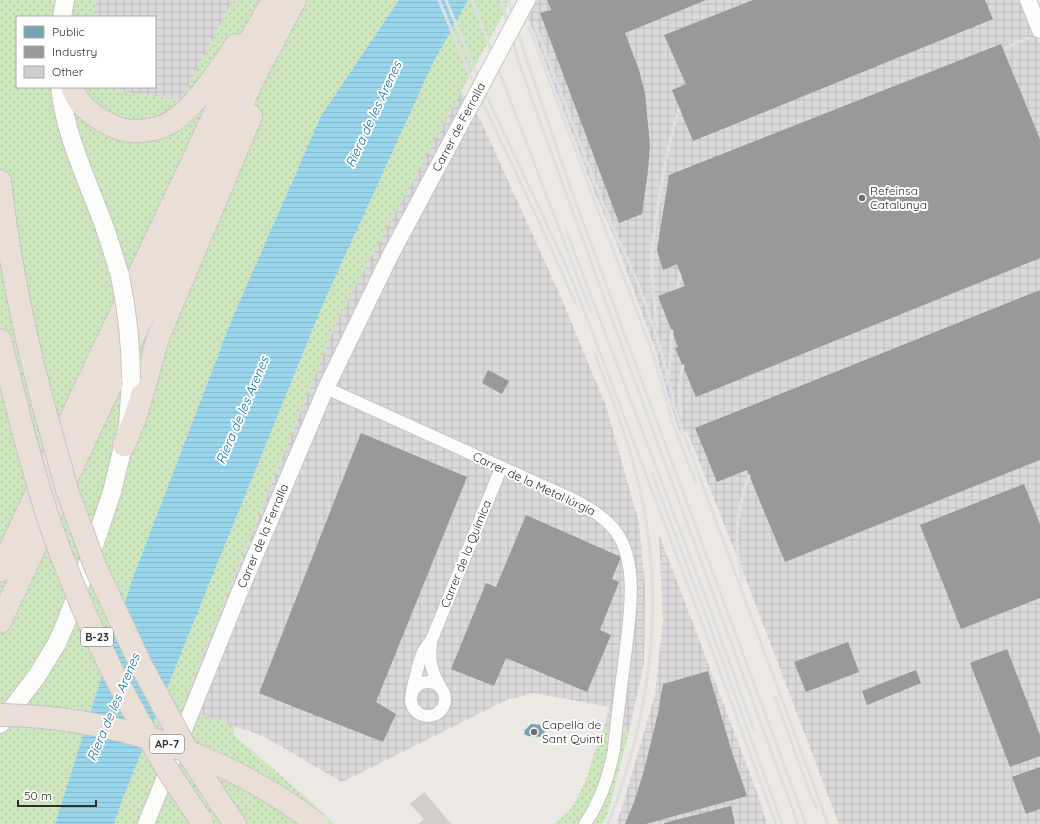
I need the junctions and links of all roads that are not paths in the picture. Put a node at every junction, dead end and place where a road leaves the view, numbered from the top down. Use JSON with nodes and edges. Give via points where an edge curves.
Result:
{"nodes":[{"id":1,"x":65,"y":0,"type":"edge"},
{"id":2,"x":527,"y":0,"type":"edge"},
{"id":3,"x":1028,"y":0,"type":"edge"},
{"id":4,"x":286,"y":3,"type":"edge"},
{"id":5,"x":62,"y":16,"type":"edge"},
{"id":6,"x":1040,"y":30,"type":"edge"},
{"id":7,"x":60,"y":88,"type":"edge"},
{"id":8,"x":72,"y":88,"type":"edge"},
{"id":9,"x":0,"y":181,"type":"edge"},
{"id":10,"x":391,"y":254,"type":"joint"},
{"id":11,"x":0,"y":340,"type":"edge"},
{"id":12,"x":326,"y":388,"type":"junction"},
{"id":13,"x":124,"y":445,"type":"junction"},
{"id":14,"x":501,"y":468,"type":"junction"},
{"id":15,"x":0,"y":571,"type":"edge"},
{"id":16,"x":0,"y":622,"type":"edge"},
{"id":17,"x":432,"y":639,"type":"junction"},
{"id":18,"x":440,"y":686,"type":"junction"},
{"id":19,"x":412,"y":691,"type":"junction"},
{"id":20,"x":0,"y":716,"type":"edge"},
{"id":21,"x":0,"y":724,"type":"edge"},
{"id":22,"x":202,"y":822,"type":"edge"},
{"id":23,"x":146,"y":824,"type":"edge"},
{"id":24,"x":235,"y":824,"type":"edge"},
{"id":25,"x":317,"y":824,"type":"edge"},
{"id":26,"x":585,"y":824,"type":"edge"}],
"edges":[{"from":1,"to":5,"type":"main road"},
{"from":2,"to":10,"type":"street","name":"Carrer de Ferralla","bridge":true},
{"from":3,"to":6,"type":"street"},
{"from":4,"to":8,"type":"highway","via":[[181,115],[167,125],[139,131],[111,125],[83,106]]},
{"from":4,"to":13,"type":"highway","via":[[250,119],[158,338],[142,399]]},
{"from":4,"to":15,"type":"highway","via":[[238,66]]},
{"from":4,"to":16,"type":"highway","via":[[254,78]]},
{"from":7,"to":13,"type":"main road","bridge":true,"via":[[69,134],[108,237],[120,276],[126,309],[131,379]]},
{"from":9,"to":24,"type":"highway","number":"B-23","bridge":true,"via":[[16,291],[67,490],[95,566],[144,670],[190,756]]},
{"from":10,"to":12,"type":"street","name":"Carrer de la Ferralla"},
{"from":11,"to":22,"type":"highway","number":"B-23","bridge":true,"via":[[49,520],[76,588],[109,665],[134,712],[166,768]]},
{"from":12,"to":14,"type":"street","name":"Carrer de la Metal·lúrgia"},
{"from":12,"to":23,"type":"street","name":"Carrer de la Ferralla"},
{"from":13,"to":21,"type":"main road","via":[[86,572],[65,626],[37,676]]},
{"from":14,"to":17,"type":"street","name":"Carrer de la Química"},
{"from":14,"to":26,"type":"street","name":"Carrer de la Metal·lúrgia","via":[[574,500],[600,515],[608,522],[624,547],[630,573],[631,600],[614,750],[602,794]]},
{"from":17,"to":18,"type":"street","name":"Carrer de la Química","via":[[430,661]]},
{"from":17,"to":19,"type":"street","name":"Carrer de la Química","via":[[423,652]]},
{"from":18,"to":19,"type":"street","via":[[430,681],[420,683]]},
{"from":18,"to":19,"type":"street","via":[[446,696],[446,702],[444,708],[435,715],[423,716],[418,713],[411,703]]},
{"from":20,"to":25,"type":"highway","number":"AP-7","bridge":true,"via":[[50,718],[95,725],[172,746],[240,776],[284,800]]}]}
